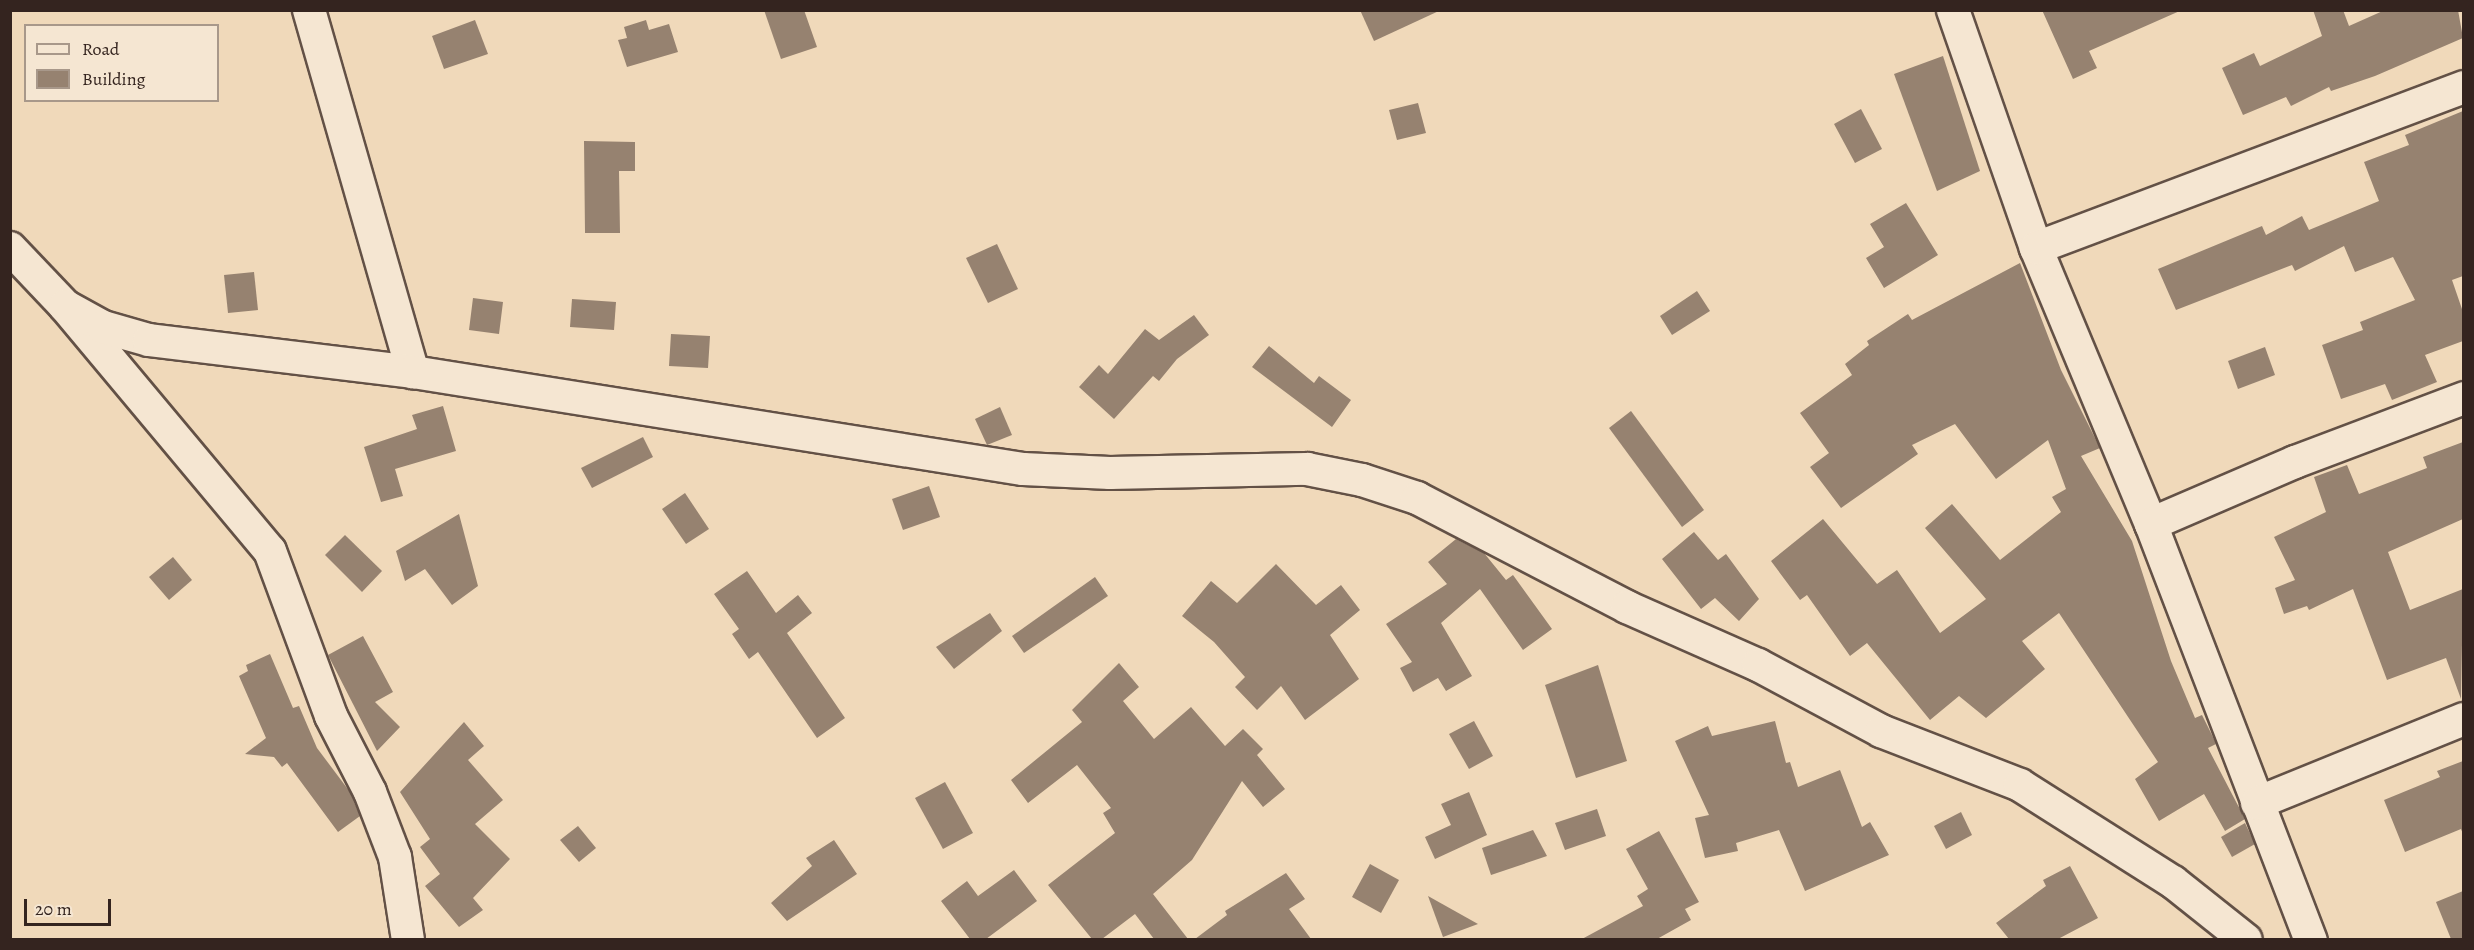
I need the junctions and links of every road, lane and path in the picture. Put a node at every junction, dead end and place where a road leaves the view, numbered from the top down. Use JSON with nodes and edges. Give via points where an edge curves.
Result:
{"nodes":[{"id":1,"x":309,"y":10,"type":"edge"},
{"id":2,"x":1953,"y":10,"type":"edge"},
{"id":3,"x":2463,"y":87,"type":"edge"},
{"id":4,"x":10,"y":248,"type":"edge"},
{"id":5,"x":2036,"y":248,"type":"junction"},
{"id":6,"x":65,"y":306,"type":"junction"},
{"id":7,"x":413,"y":372,"type":"junction"},
{"id":8,"x":2463,"y":398,"type":"edge"},
{"id":9,"x":2151,"y":524,"type":"junction"},
{"id":10,"x":2463,"y":718,"type":"edge"},
{"id":11,"x":2258,"y":803,"type":"junction"},
{"id":12,"x":408,"y":939,"type":"edge"},
{"id":13,"x":2246,"y":939,"type":"edge"},
{"id":14,"x":2311,"y":939,"type":"edge"}],
"edges":[{"from":1,"to":7,"type":"street"},
{"from":2,"to":5,"type":"street"},
{"from":3,"to":5,"type":"street"},
{"from":4,"to":6,"type":"street"},
{"from":5,"to":9,"type":"street"},
{"from":6,"to":7,"type":"street","via":[[103,327],[149,340]]},
{"from":6,"to":12,"type":"street","via":[[270,550],[331,716],[370,792],[395,857]]},
{"from":7,"to":13,"type":"street","via":[[1023,469],[1110,473],[1307,469],[1362,480],[1417,498],[1627,607],[1758,665],[1881,731],[2020,785],[2173,882]]},
{"from":8,"to":9,"type":"street","via":[[2295,462]]},
{"from":9,"to":11,"type":"street"},
{"from":10,"to":11,"type":"street"},
{"from":11,"to":14,"type":"street"}]}
